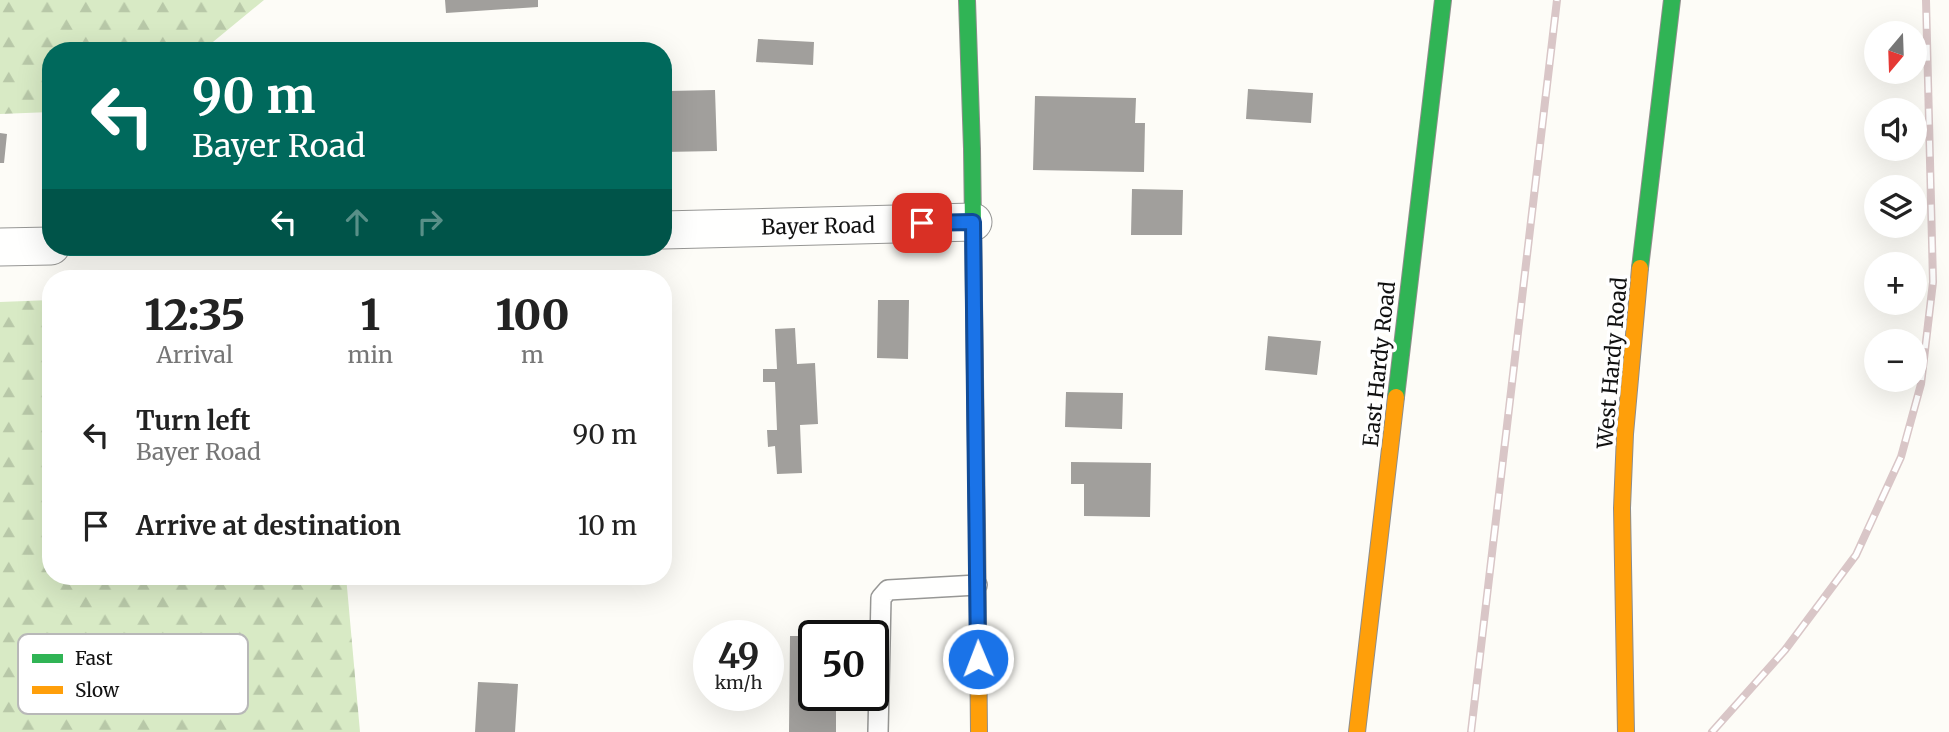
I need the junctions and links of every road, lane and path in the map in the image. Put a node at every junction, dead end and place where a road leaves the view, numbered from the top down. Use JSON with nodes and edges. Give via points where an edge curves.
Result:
{"nodes":[{"id":1,"x":967,"y":0,"type":"edge"},
{"id":2,"x":1443,"y":0,"type":"edge"},
{"id":3,"x":1672,"y":0,"type":"edge"},
{"id":4,"x":973,"y":222,"type":"junction"},
{"id":5,"x":672,"y":230,"type":"edge"},
{"id":6,"x":42,"y":246,"type":"edge"},
{"id":7,"x":0,"y":247,"type":"edge"},
{"id":8,"x":977,"y":585,"type":"junction"},
{"id":9,"x":878,"y":732,"type":"edge"},
{"id":10,"x":979,"y":732,"type":"edge"},
{"id":11,"x":1357,"y":732,"type":"edge"},
{"id":12,"x":1626,"y":732,"type":"edge"}],
"edges":[{"from":1,"to":4,"type":"main road"},
{"from":2,"to":11,"type":"main road","name":"East Hardy Road"},
{"from":3,"to":12,"type":"main road","name":"West Hardy Road","via":[[1625,435],[1621,571]]},
{"from":4,"to":5,"type":"street","name":"Bayer Road"},
{"from":4,"to":8,"type":"main road"},
{"from":6,"to":7,"type":"street"},
{"from":8,"to":9,"type":"lane","via":[[888,590],[881,598]]},
{"from":8,"to":10,"type":"main road"}]}
